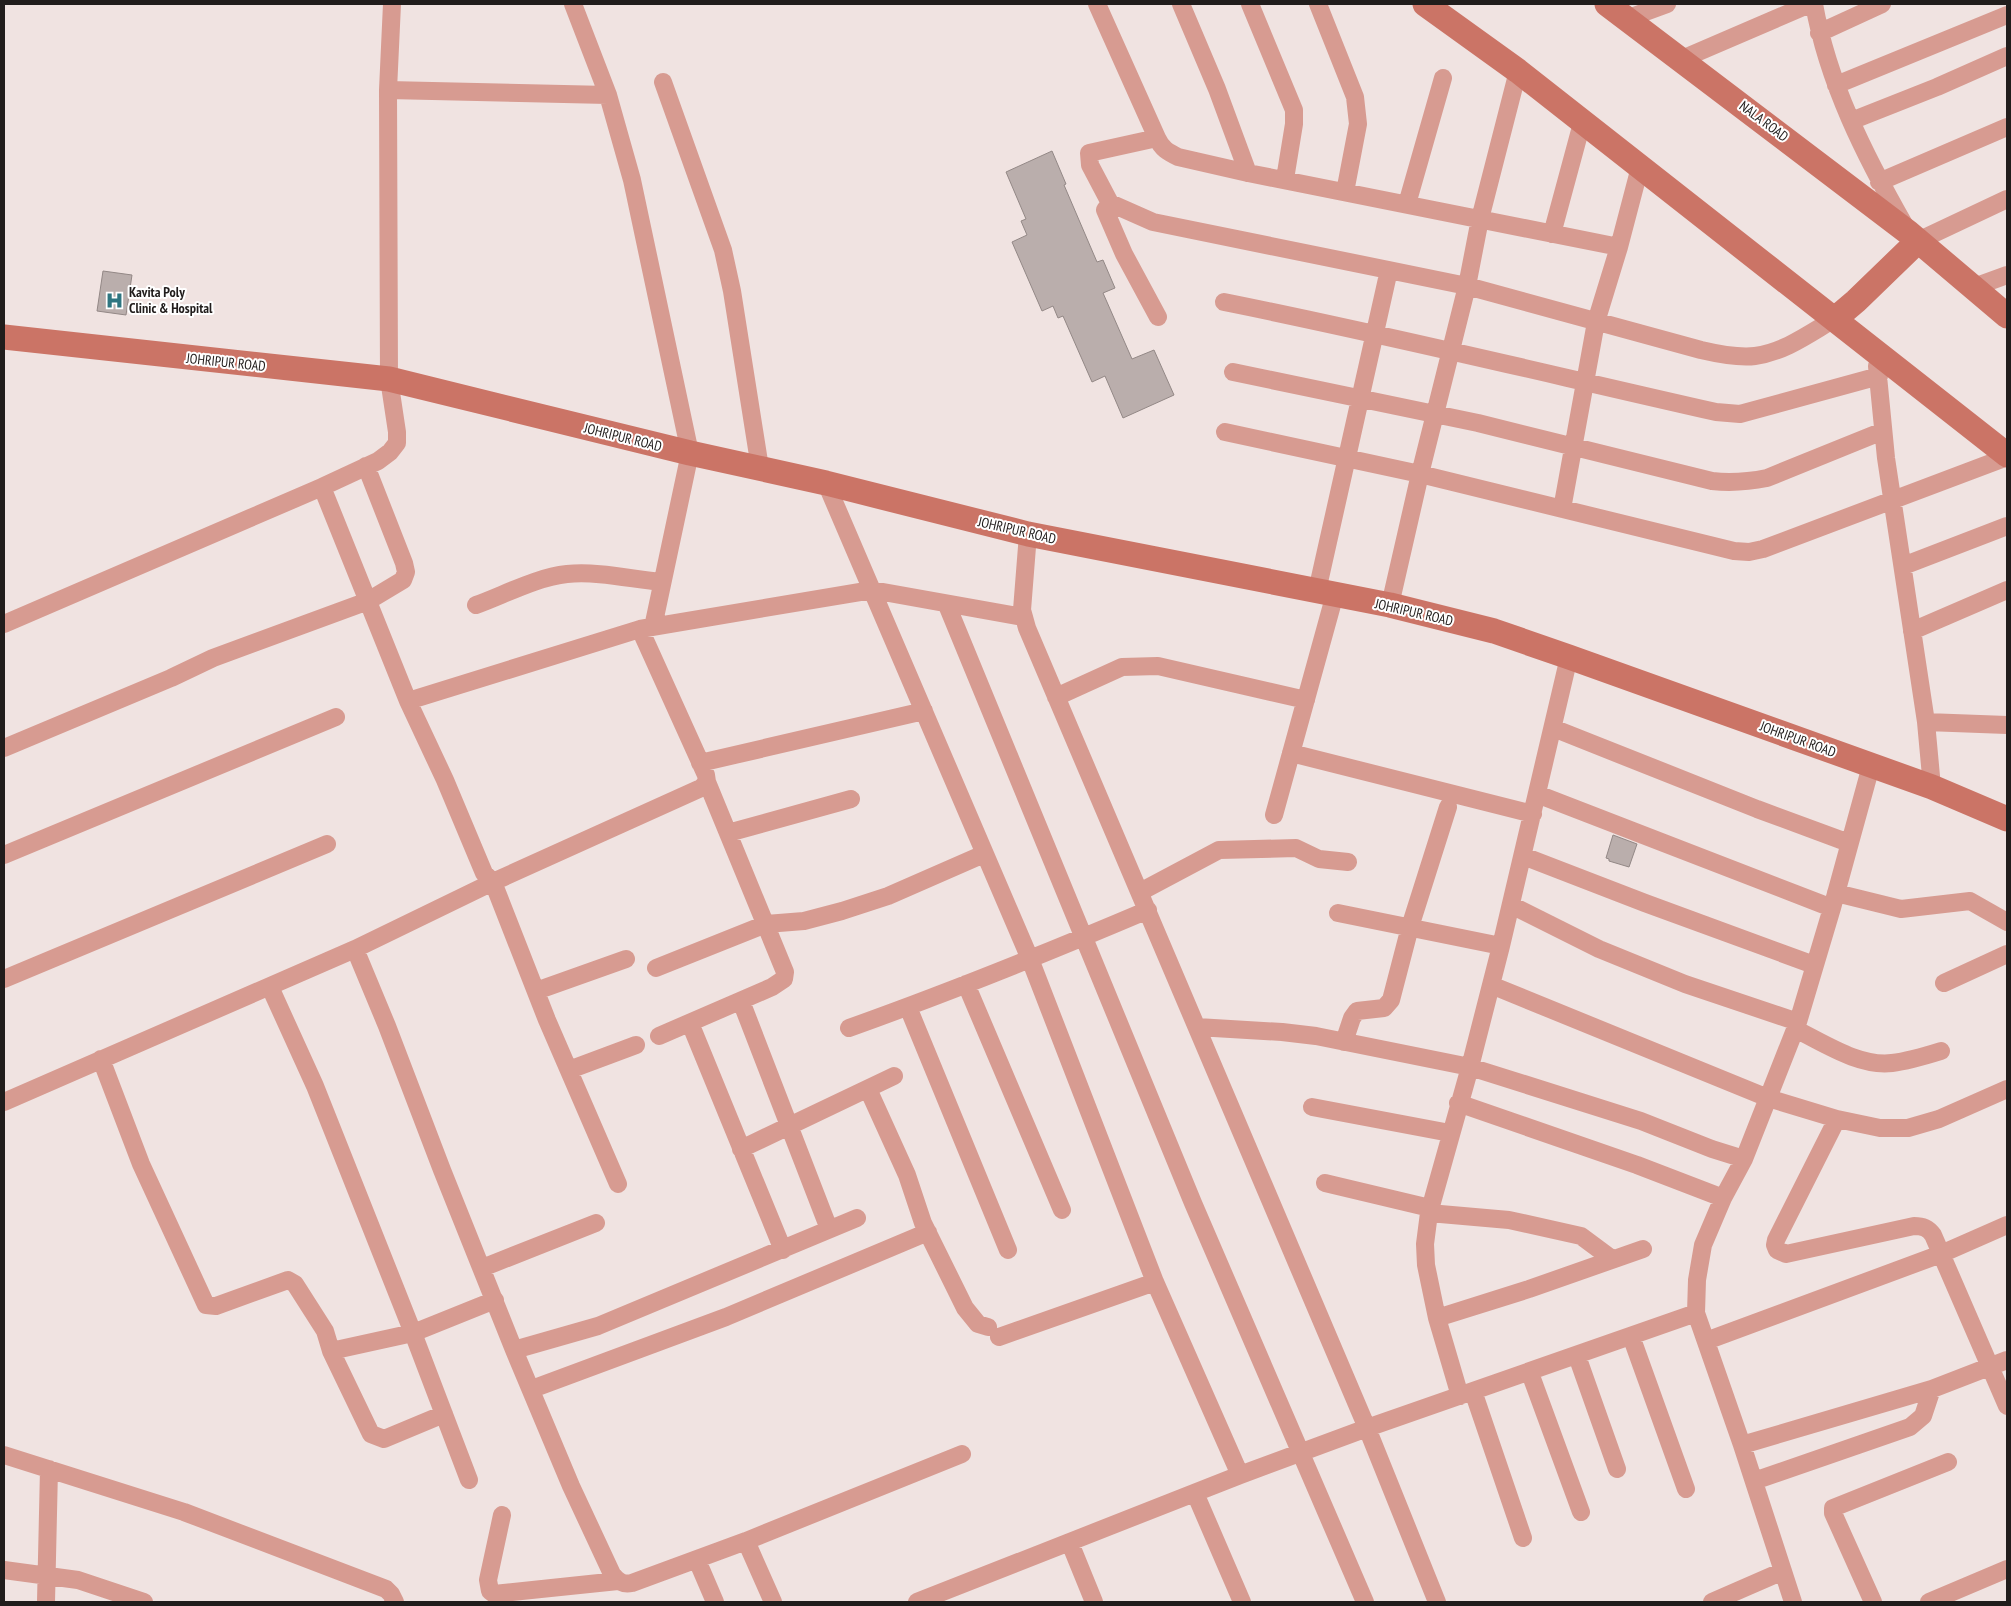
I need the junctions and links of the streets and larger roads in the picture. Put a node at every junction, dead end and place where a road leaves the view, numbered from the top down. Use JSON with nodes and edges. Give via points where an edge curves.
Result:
{"nodes":[{"id":1,"x":392,"y":4,"type":"edge"},
{"id":2,"x":573,"y":4,"type":"edge"},
{"id":3,"x":1097,"y":4,"type":"edge"},
{"id":4,"x":1181,"y":4,"type":"edge"},
{"id":5,"x":1250,"y":4,"type":"edge"},
{"id":6,"x":1318,"y":4,"type":"edge"},
{"id":7,"x":1425,"y":4,"type":"edge"},
{"id":8,"x":1667,"y":4,"type":"edge"},
{"id":9,"x":1812,"y":4,"type":"edge"},
{"id":10,"x":1882,"y":4,"type":"edge"},
{"id":11,"x":1616,"y":12,"type":"edge"},
{"id":12,"x":2007,"y":15,"type":"edge"},
{"id":13,"x":1819,"y":33,"type":"junction"},
{"id":14,"x":2007,"y":56,"type":"edge"},
{"id":15,"x":1682,"y":59,"type":"junction"},
{"id":16,"x":1518,"y":70,"type":"junction"},
{"id":17,"x":1443,"y":78,"type":"dead end"},
{"id":18,"x":662,"y":82,"type":"dead end"},
{"id":19,"x":1836,"y":85,"type":"junction"},
{"id":20,"x":388,"y":90,"type":"junction"},
{"id":21,"x":608,"y":95,"type":"junction"},
{"id":22,"x":1851,"y":121,"type":"junction"},
{"id":23,"x":1582,"y":122,"type":"junction"},
{"id":24,"x":2007,"y":127,"type":"edge"},
{"id":25,"x":1157,"y":138,"type":"junction"},
{"id":26,"x":1640,"y":167,"type":"junction"},
{"id":27,"x":1248,"y":172,"type":"junction"},
{"id":28,"x":1285,"y":179,"type":"junction"},
{"id":29,"x":1880,"y":182,"type":"junction"},
{"id":30,"x":1345,"y":192,"type":"junction"},
{"id":31,"x":2007,"y":199,"type":"edge"},
{"id":32,"x":1110,"y":203,"type":"junction"},
{"id":33,"x":1407,"y":204,"type":"junction"},
{"id":34,"x":1480,"y":219,"type":"junction"},
{"id":35,"x":1552,"y":234,"type":"junction"},
{"id":36,"x":1911,"y":243,"type":"junction"},
{"id":37,"x":1619,"y":247,"type":"junction"},
{"id":38,"x":1388,"y":270,"type":"junction"},
{"id":39,"x":2007,"y":275,"type":"edge"},
{"id":40,"x":1467,"y":286,"type":"junction"},
{"id":41,"x":1974,"y":287,"type":"junction"},
{"id":42,"x":1224,"y":302,"type":"dead end"},
{"id":43,"x":2007,"y":316,"type":"edge"},
{"id":44,"x":1158,"y":317,"type":"dead end"},
{"id":45,"x":1836,"y":318,"type":"junction"},
{"id":46,"x":1596,"y":322,"type":"junction"},
{"id":47,"x":1375,"y":333,"type":"junction"},
{"id":48,"x":4,"y":337,"type":"edge"},
{"id":49,"x":1874,"y":350,"type":"junction"},
{"id":50,"x":1451,"y":352,"type":"junction"},
{"id":51,"x":1233,"y":372,"type":"dead end"},
{"id":52,"x":1879,"y":376,"type":"junction"},
{"id":53,"x":389,"y":379,"type":"junction"},
{"id":54,"x":1584,"y":382,"type":"junction"},
{"id":55,"x":1359,"y":398,"type":"junction"},
{"id":56,"x":1436,"y":414,"type":"junction"},
{"id":57,"x":1883,"y":431,"type":"junction"},
{"id":58,"x":1225,"y":432,"type":"dead end"},
{"id":59,"x":1574,"y":447,"type":"junction"},
{"id":60,"x":690,"y":453,"type":"junction"},
{"id":61,"x":2007,"y":456,"type":"edge"},
{"id":62,"x":1348,"y":458,"type":"junction"},
{"id":63,"x":366,"y":466,"type":"junction"},
{"id":64,"x":760,"y":468,"type":"junction"},
{"id":65,"x":1420,"y":474,"type":"junction"},
{"id":66,"x":826,"y":484,"type":"junction"},
{"id":67,"x":322,"y":487,"type":"junction"},
{"id":68,"x":1893,"y":500,"type":"junction"},
{"id":69,"x":1562,"y":509,"type":"junction"},
{"id":70,"x":2007,"y":526,"type":"edge"},
{"id":71,"x":1028,"y":534,"type":"junction"},
{"id":72,"x":1903,"y":566,"type":"junction"},
{"id":73,"x":662,"y":582,"type":"junction"},
{"id":74,"x":872,"y":590,"type":"junction"},
{"id":75,"x":2007,"y":590,"type":"edge"},
{"id":76,"x":1326,"y":592,"type":"junction"},
{"id":77,"x":368,"y":601,"type":"junction"},
{"id":78,"x":476,"y":605,"type":"dead end"},
{"id":79,"x":947,"y":605,"type":"junction"},
{"id":80,"x":1390,"y":605,"type":"junction"},
{"id":81,"x":1023,"y":617,"type":"junction"},
{"id":82,"x":4,"y":624,"type":"edge"},
{"id":83,"x":646,"y":628,"type":"junction"},
{"id":84,"x":1912,"y":631,"type":"junction"},
{"id":85,"x":1569,"y":657,"type":"junction"},
{"id":86,"x":1056,"y":697,"type":"junction"},
{"id":87,"x":1306,"y":700,"type":"junction"},
{"id":88,"x":408,"y":701,"type":"junction"},
{"id":89,"x":924,"y":711,"type":"junction"},
{"id":90,"x":336,"y":717,"type":"dead end"},
{"id":91,"x":1926,"y":722,"type":"junction"},
{"id":92,"x":2007,"y":725,"type":"edge"},
{"id":93,"x":1553,"y":728,"type":"junction"},
{"id":94,"x":4,"y":748,"type":"edge"},
{"id":95,"x":1292,"y":753,"type":"junction"},
{"id":96,"x":700,"y":763,"type":"junction"},
{"id":97,"x":1871,"y":766,"type":"junction"},
{"id":98,"x":707,"y":782,"type":"junction"},
{"id":99,"x":1932,"y":787,"type":"junction"},
{"id":100,"x":1537,"y":794,"type":"junction"},
{"id":101,"x":851,"y":799,"type":"dead end"},
{"id":102,"x":1448,"y":807,"type":"dead end"},
{"id":103,"x":1533,"y":814,"type":"junction"},
{"id":104,"x":1274,"y":815,"type":"dead end"},
{"id":105,"x":2007,"y":819,"type":"edge"},
{"id":106,"x":728,"y":833,"type":"junction"},
{"id":107,"x":1849,"y":843,"type":"junction"},
{"id":108,"x":327,"y":844,"type":"dead end"},
{"id":109,"x":984,"y":854,"type":"junction"},
{"id":110,"x":4,"y":855,"type":"edge"},
{"id":111,"x":1523,"y":856,"type":"junction"},
{"id":112,"x":1348,"y":862,"type":"dead end"},
{"id":113,"x":493,"y":882,"type":"junction"},
{"id":114,"x":1140,"y":892,"type":"junction"},
{"id":115,"x":1834,"y":901,"type":"junction"},
{"id":116,"x":1511,"y":905,"type":"junction"},
{"id":117,"x":1148,"y":910,"type":"junction"},
{"id":118,"x":1338,"y":913,"type":"dead end"},
{"id":119,"x":2007,"y":922,"type":"edge"},
{"id":120,"x":766,"y":924,"type":"junction"},
{"id":121,"x":1410,"y":927,"type":"junction"},
{"id":122,"x":1084,"y":937,"type":"junction"},
{"id":123,"x":1501,"y":946,"type":"junction"},
{"id":124,"x":355,"y":949,"type":"junction"},
{"id":125,"x":2007,"y":954,"type":"edge"},
{"id":126,"x":626,"y":959,"type":"dead end"},
{"id":127,"x":1030,"y":959,"type":"junction"},
{"id":128,"x":1814,"y":965,"type":"junction"},
{"id":129,"x":656,"y":968,"type":"dead end"},
{"id":130,"x":4,"y":979,"type":"edge"},
{"id":131,"x":1944,"y":983,"type":"dead end"},
{"id":132,"x":966,"y":984,"type":"junction"},
{"id":133,"x":1490,"y":985,"type":"junction"},
{"id":134,"x":270,"y":987,"type":"junction"},
{"id":135,"x":536,"y":991,"type":"junction"},
{"id":136,"x":741,"y":1001,"type":"junction"},
{"id":137,"x":908,"y":1007,"type":"junction"},
{"id":138,"x":690,"y":1023,"type":"junction"},
{"id":139,"x":1796,"y":1025,"type":"junction"},
{"id":140,"x":1197,"y":1027,"type":"junction"},
{"id":141,"x":849,"y":1028,"type":"dead end"},
{"id":142,"x":659,"y":1036,"type":"dead end"},
{"id":143,"x":1344,"y":1042,"type":"junction"},
{"id":144,"x":636,"y":1045,"type":"dead end"},
{"id":145,"x":1941,"y":1051,"type":"dead end"},
{"id":146,"x":101,"y":1059,"type":"junction"},
{"id":147,"x":1470,"y":1067,"type":"junction"},
{"id":148,"x":569,"y":1070,"type":"junction"},
{"id":149,"x":894,"y":1076,"type":"dead end"},
{"id":150,"x":868,"y":1089,"type":"junction"},
{"id":151,"x":2007,"y":1089,"type":"edge"},
{"id":152,"x":1768,"y":1098,"type":"junction"},
{"id":153,"x":4,"y":1102,"type":"edge"},
{"id":154,"x":1458,"y":1104,"type":"junction"},
{"id":155,"x":1312,"y":1107,"type":"dead end"},
{"id":156,"x":1837,"y":1119,"type":"junction"},
{"id":157,"x":788,"y":1127,"type":"junction"},
{"id":158,"x":1450,"y":1133,"type":"junction"},
{"id":159,"x":741,"y":1150,"type":"junction"},
{"id":160,"x":1744,"y":1159,"type":"junction"},
{"id":161,"x":1325,"y":1183,"type":"dead end"},
{"id":162,"x":618,"y":1184,"type":"dead end"},
{"id":163,"x":1723,"y":1198,"type":"junction"},
{"id":164,"x":1062,"y":1210,"type":"dead end"},
{"id":165,"x":1429,"y":1210,"type":"junction"},
{"id":166,"x":857,"y":1218,"type":"dead end"},
{"id":167,"x":596,"y":1223,"type":"dead end"},
{"id":168,"x":2007,"y":1225,"type":"edge"},
{"id":169,"x":829,"y":1229,"type":"junction"},
{"id":170,"x":928,"y":1232,"type":"junction"},
{"id":171,"x":1643,"y":1249,"type":"dead end"},
{"id":172,"x":783,"y":1250,"type":"junction"},
{"id":173,"x":1008,"y":1250,"type":"dead end"},
{"id":174,"x":1941,"y":1254,"type":"junction"},
{"id":175,"x":1612,"y":1260,"type":"junction"},
{"id":176,"x":482,"y":1268,"type":"junction"},
{"id":177,"x":1155,"y":1282,"type":"junction"},
{"id":178,"x":495,"y":1300,"type":"junction"},
{"id":179,"x":1696,"y":1313,"type":"junction"},
{"id":180,"x":1437,"y":1318,"type":"junction"},
{"id":181,"x":413,"y":1332,"type":"junction"},
{"id":182,"x":1631,"y":1336,"type":"junction"},
{"id":183,"x":1706,"y":1341,"type":"junction"},
{"id":184,"x":514,"y":1350,"type":"junction"},
{"id":185,"x":331,"y":1351,"type":"junction"},
{"id":186,"x":1576,"y":1356,"type":"junction"},
{"id":187,"x":1999,"y":1363,"type":"edge"},
{"id":188,"x":1530,"y":1373,"type":"junction"},
{"id":189,"x":532,"y":1389,"type":"junction"},
{"id":190,"x":1932,"y":1389,"type":"junction"},
{"id":191,"x":1467,"y":1394,"type":"junction"},
{"id":192,"x":2007,"y":1406,"type":"edge"},
{"id":193,"x":444,"y":1414,"type":"junction"},
{"id":194,"x":1367,"y":1428,"type":"junction"},
{"id":195,"x":1742,"y":1445,"type":"junction"},
{"id":196,"x":962,"y":1454,"type":"dead end"},
{"id":197,"x":1300,"y":1454,"type":"junction"},
{"id":198,"x":4,"y":1455,"type":"edge"},
{"id":199,"x":1948,"y":1462,"type":"dead end"},
{"id":200,"x":49,"y":1469,"type":"junction"},
{"id":201,"x":1617,"y":1469,"type":"dead end"},
{"id":202,"x":1240,"y":1475,"type":"junction"},
{"id":203,"x":469,"y":1480,"type":"dead end"},
{"id":204,"x":1754,"y":1481,"type":"junction"},
{"id":205,"x":1686,"y":1489,"type":"dead end"},
{"id":206,"x":1195,"y":1493,"type":"junction"},
{"id":207,"x":1581,"y":1512,"type":"dead end"},
{"id":208,"x":502,"y":1515,"type":"dead end"},
{"id":209,"x":1523,"y":1538,"type":"dead end"},
{"id":210,"x":746,"y":1541,"type":"junction"},
{"id":211,"x":1070,"y":1543,"type":"junction"},
{"id":212,"x":697,"y":1560,"type":"junction"},
{"id":213,"x":2007,"y":1569,"type":"edge"},
{"id":214,"x":4,"y":1570,"type":"edge"},
{"id":215,"x":1783,"y":1571,"type":"junction"},
{"id":216,"x":45,"y":1574,"type":"junction"},
{"id":217,"x":618,"y":1581,"type":"junction"},
{"id":218,"x":923,"y":1601,"type":"edge"},
{"id":219,"x":46,"y":1602,"type":"edge"},
{"id":220,"x":144,"y":1602,"type":"edge"},
{"id":221,"x":395,"y":1602,"type":"edge"},
{"id":222,"x":715,"y":1602,"type":"edge"},
{"id":223,"x":773,"y":1602,"type":"edge"},
{"id":224,"x":1094,"y":1602,"type":"edge"},
{"id":225,"x":1242,"y":1602,"type":"edge"},
{"id":226,"x":1365,"y":1602,"type":"edge"},
{"id":227,"x":1437,"y":1602,"type":"edge"},
{"id":228,"x":1712,"y":1602,"type":"edge"},
{"id":229,"x":1794,"y":1602,"type":"edge"},
{"id":230,"x":1873,"y":1602,"type":"edge"},
{"id":231,"x":1929,"y":1602,"type":"edge"}],
"edges":[{"from":1,"to":20,"type":"street"},
{"from":2,"to":21,"type":"street"},
{"from":3,"to":25,"type":"street"},
{"from":4,"to":27,"type":"street"},
{"from":5,"to":28,"type":"street","via":[[1294,110]]},
{"from":6,"to":30,"type":"street","via":[[1355,98],[1357,111],[1358,124]]},
{"from":7,"to":16,"type":"street"},
{"from":8,"to":11,"type":"street"},
{"from":9,"to":13,"type":"street"},
{"from":9,"to":15,"type":"street"},
{"from":10,"to":13,"type":"street"},
{"from":11,"to":15,"type":"street","name":"NALA ROAD"},
{"from":12,"to":19,"type":"street"},
{"from":13,"to":19,"type":"street"},
{"from":14,"to":22,"type":"street"},
{"from":15,"to":36,"type":"street","name":"NALA ROAD"},
{"from":16,"to":23,"type":"street"},
{"from":16,"to":34,"type":"street"},
{"from":17,"to":33,"type":"street"},
{"from":18,"to":64,"type":"street","via":[[723,250]]},
{"from":19,"to":22,"type":"street"},
{"from":20,"to":21,"type":"street"},
{"from":20,"to":53,"type":"street"},
{"from":21,"to":60,"type":"street","via":[[632,180]]},
{"from":22,"to":29,"type":"street"},
{"from":23,"to":26,"type":"street"},
{"from":23,"to":35,"type":"street"},
{"from":24,"to":29,"type":"street"},
{"from":25,"to":27,"type":"street","via":[[1162,147],[1178,157]]},
{"from":25,"to":32,"type":"street","via":[[1089,153],[1090,165]]},
{"from":26,"to":37,"type":"street"},
{"from":26,"to":45,"type":"street"},
{"from":27,"to":28,"type":"street"},
{"from":28,"to":30,"type":"street"},
{"from":29,"to":36,"type":"street"},
{"from":30,"to":33,"type":"street"},
{"from":31,"to":36,"type":"street"},
{"from":32,"to":38,"type":"street","via":[[1153,222]]},
{"from":32,"to":44,"type":"street","via":[[1105,210],[1124,254]]},
{"from":33,"to":34,"type":"street"},
{"from":34,"to":35,"type":"street"},
{"from":34,"to":40,"type":"street"},
{"from":35,"to":37,"type":"street"},
{"from":36,"to":41,"type":"street","name":"NALA ROAD"},
{"from":36,"to":45,"type":"street","via":[[1856,302]]},
{"from":37,"to":46,"type":"street"},
{"from":38,"to":40,"type":"street"},
{"from":38,"to":47,"type":"street"},
{"from":39,"to":41,"type":"street"},
{"from":40,"to":46,"type":"street"},
{"from":40,"to":50,"type":"street"},
{"from":41,"to":43,"type":"street","name":"NALA ROAD"},
{"from":42,"to":47,"type":"street"},
{"from":45,"to":46,"type":"street","via":[[1781,349],[1754,356],[1701,350]]},
{"from":45,"to":49,"type":"street"},
{"from":46,"to":54,"type":"street"},
{"from":47,"to":50,"type":"street"},
{"from":47,"to":55,"type":"street"},
{"from":48,"to":53,"type":"street","name":"JOHRIPUR ROAD"},
{"from":49,"to":52,"type":"street"},
{"from":49,"to":61,"type":"street"},
{"from":50,"to":54,"type":"street"},
{"from":50,"to":56,"type":"street"},
{"from":51,"to":55,"type":"street"},
{"from":52,"to":54,"type":"street","via":[[1740,414],[1716,412]]},
{"from":52,"to":57,"type":"street"},
{"from":53,"to":60,"type":"street","name":"JOHRIPUR ROAD"},
{"from":53,"to":63,"type":"street","via":[[397,443],[390,452]]},
{"from":54,"to":59,"type":"street"},
{"from":55,"to":56,"type":"street"},
{"from":55,"to":62,"type":"street"},
{"from":56,"to":59,"type":"street"},
{"from":56,"to":65,"type":"street"},
{"from":57,"to":59,"type":"street","via":[[1766,478],[1748,482],[1712,480]]},
{"from":57,"to":68,"type":"street"},
{"from":58,"to":62,"type":"street"},
{"from":59,"to":69,"type":"street"},
{"from":60,"to":64,"type":"street","name":"JOHRIPUR ROAD"},
{"from":60,"to":73,"type":"street"},
{"from":61,"to":68,"type":"street"},
{"from":62,"to":65,"type":"street"},
{"from":62,"to":76,"type":"street"},
{"from":63,"to":67,"type":"street"},
{"from":63,"to":77,"type":"street","via":[[406,572],[403,580]]},
{"from":64,"to":66,"type":"street","name":"JOHRIPUR ROAD"},
{"from":65,"to":69,"type":"street"},
{"from":65,"to":80,"type":"street"},
{"from":66,"to":71,"type":"street","name":"JOHRIPUR ROAD"},
{"from":66,"to":74,"type":"street"},
{"from":67,"to":77,"type":"street"},
{"from":67,"to":82,"type":"street"},
{"from":68,"to":69,"type":"street","via":[[1749,552]]},
{"from":68,"to":72,"type":"street"},
{"from":70,"to":72,"type":"street"},
{"from":71,"to":76,"type":"street","name":"JOHRIPUR ROAD"},
{"from":71,"to":81,"type":"street"},
{"from":72,"to":84,"type":"street"},
{"from":73,"to":78,"type":"street","via":[[566,574],[545,578]]},
{"from":73,"to":83,"type":"street"},
{"from":74,"to":79,"type":"street"},
{"from":74,"to":83,"type":"street"},
{"from":74,"to":89,"type":"street"},
{"from":75,"to":84,"type":"street"},
{"from":76,"to":80,"type":"street","name":"JOHRIPUR ROAD"},
{"from":76,"to":87,"type":"street"},
{"from":77,"to":88,"type":"street"},
{"from":77,"to":94,"type":"street","via":[[213,658]]},
{"from":79,"to":81,"type":"street"},
{"from":79,"to":122,"type":"street"},
{"from":80,"to":85,"type":"street","name":"JOHRIPUR ROAD","via":[[1494,631]]},
{"from":81,"to":86,"type":"street"},
{"from":83,"to":88,"type":"street"},
{"from":83,"to":96,"type":"street"},
{"from":84,"to":91,"type":"street"},
{"from":85,"to":93,"type":"street"},
{"from":85,"to":97,"type":"street","name":"JOHRIPUR ROAD"},
{"from":86,"to":87,"type":"street","via":[[1122,667],[1158,666]]},
{"from":86,"to":114,"type":"street"},
{"from":87,"to":95,"type":"street"},
{"from":88,"to":113,"type":"street","via":[[484,873]]},
{"from":89,"to":96,"type":"street"},
{"from":89,"to":109,"type":"street"},
{"from":90,"to":110,"type":"street"},
{"from":91,"to":92,"type":"street"},
{"from":91,"to":99,"type":"street"},
{"from":93,"to":100,"type":"street"},
{"from":93,"to":107,"type":"street"},
{"from":95,"to":103,"type":"street"},
{"from":95,"to":104,"type":"street"},
{"from":96,"to":98,"type":"street"},
{"from":97,"to":99,"type":"street","name":"JOHRIPUR ROAD"},
{"from":97,"to":107,"type":"street"},
{"from":98,"to":106,"type":"street"},
{"from":98,"to":113,"type":"street","via":[[701,788]]},
{"from":99,"to":105,"type":"street","name":"JOHRIPUR ROAD"},
{"from":100,"to":103,"type":"street"},
{"from":100,"to":115,"type":"street"},
{"from":101,"to":106,"type":"street"},
{"from":102,"to":121,"type":"street"},
{"from":103,"to":111,"type":"street"},
{"from":106,"to":120,"type":"street"},
{"from":107,"to":115,"type":"street"},
{"from":108,"to":130,"type":"street"},
{"from":109,"to":120,"type":"street","via":[[864,904],[804,921]]},
{"from":109,"to":127,"type":"street"},
{"from":111,"to":116,"type":"street"},
{"from":111,"to":128,"type":"street"},
{"from":112,"to":114,"type":"street","via":[[1319,859],[1296,848],[1219,850]]},
{"from":113,"to":124,"type":"street"},
{"from":113,"to":135,"type":"street"},
{"from":114,"to":117,"type":"street"},
{"from":115,"to":119,"type":"street","via":[[1901,909],[1970,901]]},
{"from":115,"to":128,"type":"street"},
{"from":116,"to":123,"type":"street"},
{"from":116,"to":139,"type":"street","via":[[1599,950]]},
{"from":117,"to":122,"type":"street"},
{"from":117,"to":140,"type":"street"},
{"from":118,"to":121,"type":"street"},
{"from":120,"to":129,"type":"street"},
{"from":120,"to":136,"type":"street","via":[[784,966],[784,979]]},
{"from":121,"to":123,"type":"street"},
{"from":121,"to":143,"type":"street","via":[[1391,1000],[1384,1008],[1357,1011]]},
{"from":122,"to":127,"type":"street"},
{"from":122,"to":197,"type":"street","via":[[1196,1212]]},
{"from":123,"to":133,"type":"street"},
{"from":124,"to":134,"type":"street"},
{"from":124,"to":176,"type":"street"},
{"from":125,"to":131,"type":"street"},
{"from":126,"to":135,"type":"street"},
{"from":127,"to":132,"type":"street"},
{"from":127,"to":177,"type":"street"},
{"from":128,"to":139,"type":"street"},
{"from":132,"to":137,"type":"street"},
{"from":132,"to":164,"type":"street"},
{"from":133,"to":147,"type":"street"},
{"from":133,"to":152,"type":"street"},
{"from":134,"to":146,"type":"street"},
{"from":134,"to":181,"type":"street","via":[[314,1086]]},
{"from":135,"to":148,"type":"street"},
{"from":136,"to":138,"type":"street"},
{"from":136,"to":157,"type":"street"},
{"from":137,"to":141,"type":"street"},
{"from":137,"to":173,"type":"street"},
{"from":138,"to":142,"type":"street"},
{"from":138,"to":159,"type":"street"},
{"from":139,"to":145,"type":"street","via":[[1856,1058],[1870,1061],[1891,1063]]},
{"from":139,"to":152,"type":"street"},
{"from":140,"to":143,"type":"street","via":[[1282,1032]]},
{"from":140,"to":194,"type":"street"},
{"from":143,"to":147,"type":"street"},
{"from":144,"to":148,"type":"street"},
{"from":146,"to":153,"type":"street"},
{"from":146,"to":185,"type":"street","via":[[141,1164],[206,1305],[216,1306],[288,1280],[295,1284],[325,1331]]},
{"from":147,"to":154,"type":"street"},
{"from":147,"to":160,"type":"street","via":[[1641,1121]]},
{"from":148,"to":162,"type":"street"},
{"from":149,"to":150,"type":"street"},
{"from":150,"to":157,"type":"street"},
{"from":150,"to":170,"type":"street","via":[[907,1175]]},
{"from":151,"to":156,"type":"street","via":[[1939,1119],[1908,1128],[1880,1128]]},
{"from":152,"to":156,"type":"street"},
{"from":152,"to":160,"type":"street"},
{"from":154,"to":158,"type":"street"},
{"from":154,"to":163,"type":"street"},
{"from":155,"to":158,"type":"street"},
{"from":156,"to":174,"type":"street","via":[[1776,1240],[1777,1250],[1786,1254],[1922,1226],[1933,1235]]},
{"from":157,"to":159,"type":"street"},
{"from":157,"to":169,"type":"street"},
{"from":158,"to":165,"type":"street"},
{"from":159,"to":172,"type":"street"},
{"from":160,"to":163,"type":"street"},
{"from":161,"to":165,"type":"street"},
{"from":163,"to":179,"type":"street","via":[[1703,1245]]},
{"from":165,"to":175,"type":"street","via":[[1509,1220],[1581,1236]]},
{"from":165,"to":180,"type":"street","via":[[1426,1265]]},
{"from":166,"to":169,"type":"street"},
{"from":167,"to":176,"type":"street"},
{"from":168,"to":174,"type":"street"},
{"from":169,"to":172,"type":"street"},
{"from":170,"to":177,"type":"street","via":[[965,1308],[978,1324],[993,1332]]},
{"from":170,"to":189,"type":"street","via":[[726,1317]]},
{"from":171,"to":175,"type":"street"},
{"from":172,"to":184,"type":"street","via":[[598,1326]]},
{"from":174,"to":183,"type":"street"},
{"from":174,"to":187,"type":"street"},
{"from":175,"to":180,"type":"street"},
{"from":176,"to":178,"type":"street"},
{"from":177,"to":202,"type":"street"},
{"from":178,"to":181,"type":"street"},
{"from":178,"to":184,"type":"street"},
{"from":179,"to":182,"type":"street"},
{"from":179,"to":183,"type":"street"},
{"from":180,"to":191,"type":"street"},
{"from":181,"to":185,"type":"street"},
{"from":181,"to":193,"type":"street"},
{"from":182,"to":186,"type":"street"},
{"from":182,"to":205,"type":"street"},
{"from":183,"to":195,"type":"street"},
{"from":184,"to":189,"type":"street"},
{"from":185,"to":193,"type":"street","via":[[370,1434],[384,1439]]},
{"from":186,"to":188,"type":"street"},
{"from":186,"to":201,"type":"street"},
{"from":187,"to":190,"type":"street"},
{"from":187,"to":192,"type":"street"},
{"from":188,"to":191,"type":"street"},
{"from":188,"to":207,"type":"street"},
{"from":189,"to":217,"type":"street","via":[[571,1486]]},
{"from":190,"to":195,"type":"street"},
{"from":190,"to":204,"type":"street","via":[[1923,1416],[1910,1427]]},
{"from":191,"to":194,"type":"street"},
{"from":191,"to":209,"type":"street"},
{"from":193,"to":203,"type":"street"},
{"from":194,"to":197,"type":"street"},
{"from":194,"to":227,"type":"street"},
{"from":195,"to":204,"type":"street"},
{"from":196,"to":210,"type":"street"},
{"from":197,"to":202,"type":"street"},
{"from":197,"to":226,"type":"street"},
{"from":198,"to":200,"type":"street"},
{"from":199,"to":230,"type":"street","via":[[1832,1508]]},
{"from":200,"to":216,"type":"street"},
{"from":200,"to":221,"type":"street","via":[[184,1512],[368,1582],[386,1590]]},
{"from":202,"to":206,"type":"street"},
{"from":204,"to":215,"type":"street"},
{"from":206,"to":211,"type":"street"},
{"from":206,"to":225,"type":"street"},
{"from":208,"to":217,"type":"street","via":[[488,1580],[494,1594]]},
{"from":210,"to":212,"type":"street"},
{"from":210,"to":223,"type":"street"},
{"from":211,"to":218,"type":"street"},
{"from":211,"to":224,"type":"street"},
{"from":212,"to":217,"type":"street","via":[[632,1584]]},
{"from":212,"to":222,"type":"street"},
{"from":213,"to":231,"type":"street"},
{"from":214,"to":216,"type":"street"},
{"from":215,"to":228,"type":"street"},
{"from":215,"to":229,"type":"street"},
{"from":216,"to":219,"type":"street"},
{"from":216,"to":220,"type":"street","via":[[78,1580]]}]}
